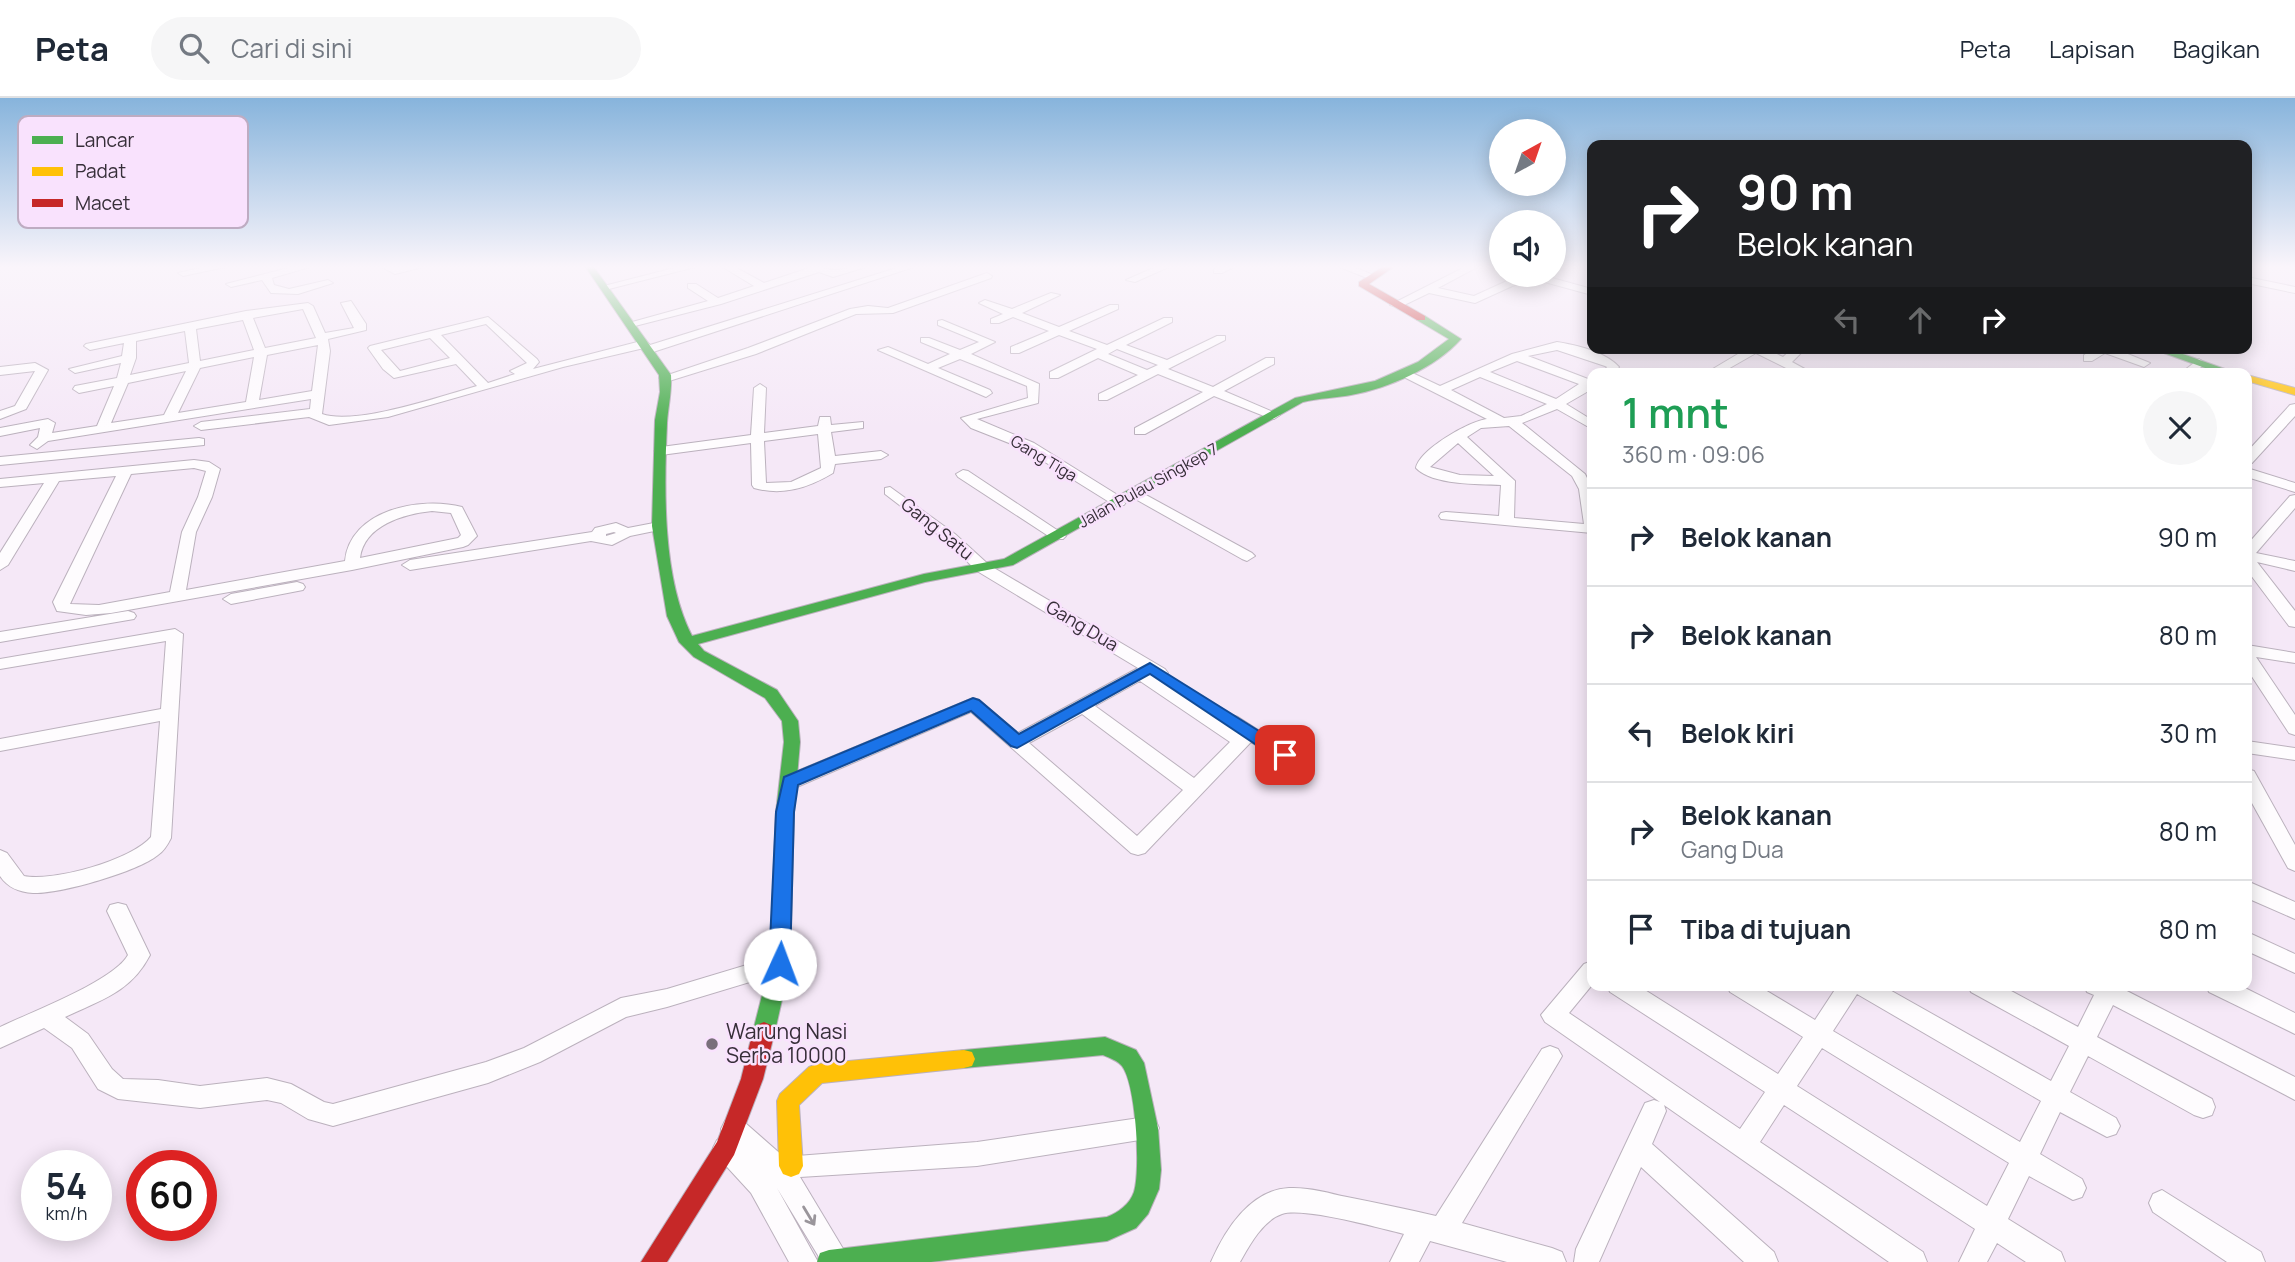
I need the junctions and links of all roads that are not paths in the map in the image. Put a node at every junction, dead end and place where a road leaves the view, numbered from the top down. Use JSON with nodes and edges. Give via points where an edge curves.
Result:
{"nodes":[{"id":1,"x":214,"y":320,"type":"edge"},
{"id":2,"x":248,"y":320,"type":"edge"},
{"id":3,"x":314,"y":320,"type":"edge"},
{"id":4,"x":358,"y":320,"type":"edge"},
{"id":5,"x":487,"y":320,"type":"edge"},
{"id":6,"x":488,"y":320,"type":"edge"},
{"id":7,"x":637,"y":320,"type":"edge"},
{"id":8,"x":743,"y":320,"type":"edge"},
{"id":9,"x":832,"y":320,"type":"edge"},
{"id":10,"x":1032,"y":320,"type":"edge"},
{"id":11,"x":1082,"y":320,"type":"edge"},
{"id":12,"x":1168,"y":320,"type":"dead end"},
{"id":13,"x":1425,"y":320,"type":"edge"},
{"id":14,"x":630,"y":322,"type":"joint"},
{"id":15,"x":942,"y":323,"type":"dead end"},
{"id":16,"x":190,"y":325,"type":"junction"},
{"id":17,"x":1058,"y":330,"type":"junction"},
{"id":18,"x":432,"y":333,"type":"junction"},
{"id":19,"x":130,"y":337,"type":"junction"},
{"id":20,"x":1221,"y":338,"type":"dead end"},
{"id":21,"x":322,"y":339,"type":"junction"},
{"id":22,"x":925,"y":340,"type":"dead end"},
{"id":23,"x":90,"y":346,"type":"dead end"},
{"id":24,"x":647,"y":347,"type":"junction"},
{"id":25,"x":884,"y":349,"type":"dead end"},
{"id":26,"x":1107,"y":349,"type":"junction"},
{"id":27,"x":1015,"y":350,"type":"dead end"},
{"id":28,"x":261,"y":353,"type":"junction"},
{"id":29,"x":961,"y":354,"type":"junction"},
{"id":30,"x":1745,"y":354,"type":"edge"},
{"id":31,"x":1769,"y":354,"type":"edge"},
{"id":32,"x":1794,"y":354,"type":"edge"},
{"id":33,"x":2096,"y":354,"type":"edge"},
{"id":34,"x":2119,"y":354,"type":"edge"},
{"id":35,"x":1519,"y":357,"type":"junction"},
{"id":36,"x":130,"y":358,"type":"junction"},
{"id":37,"x":2088,"y":358,"type":"dead end"},
{"id":38,"x":457,"y":360,"type":"junction"},
{"id":39,"x":1270,"y":361,"type":"dead end"},
{"id":40,"x":1786,"y":361,"type":"junction"},
{"id":41,"x":2144,"y":363,"type":"dead end"},
{"id":42,"x":195,"y":366,"type":"junction"},
{"id":43,"x":929,"y":368,"type":"junction"},
{"id":44,"x":1612,"y":368,"type":"edge"},
{"id":45,"x":1721,"y":368,"type":"edge"},
{"id":46,"x":1798,"y":368,"type":"edge"},
{"id":47,"x":75,"y":369,"type":"dead end"},
{"id":48,"x":1159,"y":370,"type":"junction"},
{"id":49,"x":0,"y":372,"type":"edge"},
{"id":50,"x":1479,"y":372,"type":"junction"},
{"id":51,"x":1402,"y":373,"type":"junction"},
{"id":52,"x":1054,"y":375,"type":"dead end"},
{"id":53,"x":665,"y":378,"type":"junction"},
{"id":54,"x":124,"y":379,"type":"junction"},
{"id":55,"x":1587,"y":382,"type":"edge"},
{"id":56,"x":2252,"y":382,"type":"edge"},
{"id":57,"x":482,"y":384,"type":"junction"},
{"id":58,"x":1587,"y":386,"type":"edge"},
{"id":59,"x":760,"y":388,"type":"dead end"},
{"id":60,"x":79,"y":389,"type":"dead end"},
{"id":61,"x":1441,"y":390,"type":"junction"},
{"id":62,"x":1214,"y":391,"type":"junction"},
{"id":63,"x":2295,"y":392,"type":"edge"},
{"id":64,"x":986,"y":393,"type":"dead end"},
{"id":65,"x":319,"y":394,"type":"junction"},
{"id":66,"x":1103,"y":397,"type":"dead end"},
{"id":67,"x":252,"y":404,"type":"junction"},
{"id":68,"x":1557,"y":404,"type":"junction"},
{"id":69,"x":2295,"y":408,"type":"edge"},
{"id":70,"x":316,"y":412,"type":"junction"},
{"id":71,"x":0,"y":415,"type":"edge"},
{"id":72,"x":1274,"y":415,"type":"junction"},
{"id":73,"x":169,"y":418,"type":"junction"},
{"id":74,"x":1506,"y":421,"type":"junction"},
{"id":75,"x":1587,"y":422,"type":"edge"},
{"id":76,"x":824,"y":425,"type":"junction"},
{"id":77,"x":858,"y":425,"type":"dead end"},
{"id":78,"x":201,"y":426,"type":"dead end"},
{"id":79,"x":102,"y":429,"type":"junction"},
{"id":80,"x":1140,"y":431,"type":"dead end"},
{"id":81,"x":0,"y":432,"type":"edge"},
{"id":82,"x":1458,"y":436,"type":"junction"},
{"id":83,"x":44,"y":438,"type":"junction"},
{"id":84,"x":757,"y":438,"type":"junction"},
{"id":85,"x":199,"y":442,"type":"dead end"},
{"id":86,"x":661,"y":451,"type":"junction"},
{"id":87,"x":881,"y":454,"type":"dead end"},
{"id":88,"x":2252,"y":455,"type":"edge"},
{"id":89,"x":21,"y":459,"type":"junction"},
{"id":90,"x":0,"y":461,"type":"edge"},
{"id":91,"x":830,"y":461,"type":"junction"},
{"id":92,"x":125,"y":472,"type":"junction"},
{"id":93,"x":963,"y":474,"type":"dead end"},
{"id":94,"x":2252,"y":474,"type":"edge"},
{"id":95,"x":54,"y":478,"type":"junction"},
{"id":96,"x":1508,"y":481,"type":"junction"},
{"id":97,"x":0,"y":483,"type":"edge"},
{"id":98,"x":2295,"y":488,"type":"edge"},
{"id":99,"x":890,"y":491,"type":"dead end"},
{"id":100,"x":1135,"y":493,"type":"junction"},
{"id":101,"x":1587,"y":496,"type":"edge"},
{"id":102,"x":2295,"y":499,"type":"edge"},
{"id":103,"x":1119,"y":502,"type":"junction"},
{"id":104,"x":1446,"y":516,"type":"dead end"},
{"id":105,"x":1506,"y":522,"type":"junction"},
{"id":106,"x":659,"y":526,"type":"junction"},
{"id":107,"x":1587,"y":529,"type":"edge"},
{"id":108,"x":1058,"y":536,"type":"junction"},
{"id":109,"x":2252,"y":548,"type":"edge"},
{"id":110,"x":2252,"y":554,"type":"edge"},
{"id":111,"x":1247,"y":556,"type":"dead end"},
{"id":112,"x":2252,"y":559,"type":"edge"},
{"id":113,"x":0,"y":565,"type":"edge"},
{"id":114,"x":352,"y":565,"type":"junction"},
{"id":115,"x":2295,"y":565,"type":"edge"},
{"id":116,"x":983,"y":568,"type":"junction"},
{"id":117,"x":177,"y":596,"type":"junction"},
{"id":118,"x":2295,"y":622,"type":"edge"},
{"id":119,"x":0,"y":637,"type":"edge"},
{"id":120,"x":687,"y":642,"type":"junction"},
{"id":121,"x":2252,"y":651,"type":"edge"},
{"id":122,"x":2295,"y":658,"type":"edge"},
{"id":123,"x":0,"y":664,"type":"edge"},
{"id":124,"x":2252,"y":664,"type":"edge"},
{"id":125,"x":1145,"y":670,"type":"junction"},
{"id":126,"x":1083,"y":706,"type":"junction"},
{"id":127,"x":168,"y":714,"type":"junction"},
{"id":128,"x":2295,"y":730,"type":"edge"},
{"id":129,"x":1017,"y":742,"type":"junction"},
{"id":130,"x":0,"y":744,"type":"edge"},
{"id":131,"x":2252,"y":748,"type":"edge"},
{"id":132,"x":2295,"y":754,"type":"edge"},
{"id":133,"x":1285,"y":755,"type":"dead end"},
{"id":134,"x":790,"y":782,"type":"junction"},
{"id":135,"x":2252,"y":785,"type":"edge"},
{"id":136,"x":1194,"y":788,"type":"junction"},
{"id":137,"x":0,"y":858,"type":"edge"},
{"id":138,"x":2295,"y":863,"type":"edge"},
{"id":139,"x":2252,"y":891,"type":"edge"},
{"id":140,"x":118,"y":911,"type":"dead end"},
{"id":141,"x":2295,"y":911,"type":"edge"},
{"id":142,"x":2252,"y":944,"type":"edge"},
{"id":143,"x":780,"y":964,"type":"junction"},
{"id":144,"x":2295,"y":964,"type":"edge"},
{"id":145,"x":1587,"y":976,"type":"edge"},
{"id":146,"x":1627,"y":991,"type":"edge"},
{"id":147,"x":1748,"y":991,"type":"edge"},
{"id":148,"x":1848,"y":991,"type":"edge"},
{"id":149,"x":1871,"y":991,"type":"edge"},
{"id":150,"x":1990,"y":991,"type":"edge"},
{"id":151,"x":2102,"y":991,"type":"edge"},
{"id":152,"x":2111,"y":991,"type":"edge"},
{"id":153,"x":2229,"y":991,"type":"edge"},
{"id":154,"x":48,"y":1015,"type":"junction"},
{"id":155,"x":2295,"y":1024,"type":"edge"},
{"id":156,"x":1819,"y":1034,"type":"junction"},
{"id":157,"x":0,"y":1038,"type":"edge"},
{"id":158,"x":2082,"y":1042,"type":"junction"},
{"id":159,"x":1550,"y":1055,"type":"dead end"},
{"id":160,"x":1781,"y":1089,"type":"junction"},
{"id":161,"x":2295,"y":1089,"type":"edge"},
{"id":162,"x":2055,"y":1096,"type":"junction"},
{"id":163,"x":2203,"y":1107,"type":"dead end"},
{"id":164,"x":1654,"y":1111,"type":"dead end"},
{"id":165,"x":2107,"y":1126,"type":"dead end"},
{"id":166,"x":1146,"y":1128,"type":"junction"},
{"id":167,"x":730,"y":1138,"type":"junction"},
{"id":168,"x":1743,"y":1146,"type":"junction"},
{"id":169,"x":1638,"y":1148,"type":"junction"},
{"id":170,"x":2024,"y":1158,"type":"junction"},
{"id":171,"x":777,"y":1173,"type":"junction"},
{"id":172,"x":2073,"y":1188,"type":"dead end"},
{"id":173,"x":2162,"y":1203,"type":"dead end"},
{"id":174,"x":1992,"y":1224,"type":"junction"},
{"id":175,"x":1433,"y":1228,"type":"junction"},
{"id":176,"x":834,"y":1261,"type":"edge"},
{"id":177,"x":1585,"y":1261,"type":"edge"},
{"id":178,"x":653,"y":1262,"type":"edge"},
{"id":179,"x":804,"y":1262,"type":"edge"},
{"id":180,"x":1225,"y":1262,"type":"edge"},
{"id":181,"x":1404,"y":1262,"type":"edge"},
{"id":182,"x":1552,"y":1262,"type":"edge"},
{"id":183,"x":1764,"y":1262,"type":"edge"},
{"id":184,"x":1913,"y":1262,"type":"edge"},
{"id":185,"x":1973,"y":1262,"type":"edge"},
{"id":186,"x":2051,"y":1262,"type":"edge"},
{"id":187,"x":2251,"y":1262,"type":"edge"}],
"edges":[{"from":1,"to":16,"type":"street"},
{"from":2,"to":28,"type":"street"},
{"from":3,"to":21,"type":"street"},
{"from":4,"to":21,"type":"street","via":[[360,330]]},
{"from":5,"to":18,"type":"street"},
{"from":6,"to":57,"type":"street","via":[[533,362]]},
{"from":7,"to":14,"type":"street"},
{"from":8,"to":24,"type":"street"},
{"from":9,"to":53,"type":"street"},
{"from":10,"to":17,"type":"street"},
{"from":11,"to":17,"type":"street"},
{"from":12,"to":26,"type":"street"},
{"from":13,"to":51,"type":"street","name":"Jalan Pulau Singkep 7","via":[[1451,334],[1455,343]]},
{"from":14,"to":24,"type":"street"},
{"from":15,"to":29,"type":"street","via":[[989,342]]},
{"from":16,"to":19,"type":"street"},
{"from":16,"to":42,"type":"street"},
{"from":17,"to":26,"type":"street"},
{"from":17,"to":27,"type":"street"},
{"from":18,"to":38,"type":"street"},
{"from":18,"to":38,"type":"street","via":[[374,348],[398,375]]},
{"from":19,"to":23,"type":"street"},
{"from":19,"to":36,"type":"street"},
{"from":20,"to":48,"type":"street"},
{"from":21,"to":28,"type":"street"},
{"from":21,"to":65,"type":"street"},
{"from":22,"to":29,"type":"street"},
{"from":24,"to":53,"type":"street"},
{"from":24,"to":57,"type":"street","via":[[586,357]]},
{"from":25,"to":43,"type":"street"},
{"from":26,"to":48,"type":"street"},
{"from":26,"to":48,"type":"street"},
{"from":26,"to":52,"type":"street"},
{"from":28,"to":42,"type":"street"},
{"from":28,"to":67,"type":"street"},
{"from":29,"to":43,"type":"street"},
{"from":29,"to":103,"type":"street","name":"Gang Tiga","via":[[1033,384],[1034,400],[967,418],[1029,446]]},
{"from":30,"to":45,"type":"street"},
{"from":31,"to":40,"type":"street"},
{"from":32,"to":40,"type":"street"},
{"from":33,"to":37,"type":"street"},
{"from":34,"to":41,"type":"street"},
{"from":35,"to":44,"type":"street","via":[[1548,347],[1567,347]]},
{"from":35,"to":50,"type":"street"},
{"from":35,"to":55,"type":"street"},
{"from":36,"to":47,"type":"street"},
{"from":36,"to":54,"type":"street"},
{"from":38,"to":57,"type":"street"},
{"from":39,"to":62,"type":"street"},
{"from":40,"to":46,"type":"street"},
{"from":42,"to":54,"type":"street"},
{"from":42,"to":73,"type":"street"},
{"from":43,"to":64,"type":"street"},
{"from":48,"to":62,"type":"street"},
{"from":48,"to":66,"type":"street"},
{"from":49,"to":71,"type":"street","via":[[42,369],[20,409]]},
{"from":50,"to":61,"type":"street"},
{"from":50,"to":68,"type":"street"},
{"from":51,"to":61,"type":"street"},
{"from":51,"to":72,"type":"street","name":"Jalan Pulau Singkep 7","via":[[1375,387],[1308,396]]},
{"from":53,"to":86,"type":"street"},
{"from":54,"to":60,"type":"street"},
{"from":54,"to":79,"type":"street"},
{"from":56,"to":63,"type":"street"},
{"from":57,"to":70,"type":"street","via":[[362,419],[325,422],[317,419]]},
{"from":58,"to":68,"type":"street"},
{"from":59,"to":84,"type":"street"},
{"from":61,"to":74,"type":"street"},
{"from":62,"to":72,"type":"street"},
{"from":62,"to":80,"type":"street"},
{"from":65,"to":67,"type":"street"},
{"from":65,"to":70,"type":"street"},
{"from":67,"to":73,"type":"street"},
{"from":68,"to":74,"type":"street"},
{"from":68,"to":75,"type":"street"},
{"from":69,"to":88,"type":"street"},
{"from":70,"to":78,"type":"street"},
{"from":72,"to":100,"type":"street","name":"Jalan Pulau Singkep 7"},
{"from":73,"to":79,"type":"street"},
{"from":74,"to":82,"type":"street","via":[[1478,423]]},
{"from":74,"to":101,"type":"street","via":[[1578,474]]},
{"from":76,"to":77,"type":"street"},
{"from":76,"to":84,"type":"street"},
{"from":76,"to":91,"type":"street"},
{"from":79,"to":83,"type":"street"},
{"from":81,"to":83,"type":"street","via":[[48,423]]},
{"from":82,"to":96,"type":"street"},
{"from":82,"to":96,"type":"street","via":[[1430,455],[1423,468],[1460,479]]},
{"from":83,"to":89,"type":"street"},
{"from":84,"to":86,"type":"street"},
{"from":84,"to":91,"type":"street","via":[[757,480],[767,488],[816,478],[828,470]]},
{"from":85,"to":89,"type":"street"},
{"from":86,"to":106,"type":"street"},
{"from":87,"to":91,"type":"street"},
{"from":89,"to":90,"type":"street"},
{"from":92,"to":95,"type":"street"},
{"from":92,"to":117,"type":"street","via":[[194,464],[213,469],[190,531]]},
{"from":92,"to":117,"type":"street","via":[[61,602],[63,608],[89,610]]},
{"from":93,"to":108,"type":"street"},
{"from":94,"to":98,"type":"street"},
{"from":95,"to":97,"type":"street"},
{"from":95,"to":113,"type":"street"},
{"from":96,"to":105,"type":"street"},
{"from":99,"to":116,"type":"street","name":"Gang Satu"},
{"from":100,"to":103,"type":"street","name":"Jalan Pulau Singkep 7"},
{"from":100,"to":111,"type":"street"},
{"from":102,"to":109,"type":"street"},
{"from":103,"to":108,"type":"street","name":"Jalan Pulau Singkep 7"},
{"from":104,"to":105,"type":"street"},
{"from":105,"to":107,"type":"street"},
{"from":106,"to":119,"type":"street","via":[[625,533],[611,527],[596,536],[468,554]]},
{"from":106,"to":120,"type":"street","via":[[668,593]]},
{"from":108,"to":116,"type":"street","name":"Jalan Pulau Singkep 7","via":[[1008,562]]},
{"from":110,"to":115,"type":"street"},
{"from":112,"to":118,"type":"street"},
{"from":114,"to":114,"type":"street","via":[[463,542],[469,536],[457,510],[448,506],[412,509],[387,518],[356,543]]},
{"from":114,"to":117,"type":"street"},
{"from":116,"to":120,"type":"street","name":"Jalan Pulau Singkep 7","via":[[924,578]]},
{"from":116,"to":125,"type":"street","name":"Gang Dua"},
{"from":120,"to":134,"type":"street","via":[[699,654],[771,694],[782,706],[790,721]]},
{"from":121,"to":122,"type":"street"},
{"from":123,"to":127,"type":"street","via":[[175,634]]},
{"from":124,"to":128,"type":"street"},
{"from":125,"to":126,"type":"street"},
{"from":125,"to":133,"type":"street","name":"Gang Dua"},
{"from":125,"to":136,"type":"street","via":[[1242,741]]},
{"from":126,"to":129,"type":"street"},
{"from":126,"to":136,"type":"street"},
{"from":127,"to":130,"type":"street"},
{"from":127,"to":137,"type":"street","via":[[157,845],[91,873],[43,885],[19,883]]},
{"from":129,"to":134,"type":"street","via":[[973,704]]},
{"from":129,"to":136,"type":"street","via":[[1138,848]]},
{"from":131,"to":132,"type":"street"},
{"from":134,"to":143,"type":"street"},
{"from":135,"to":138,"type":"street"},
{"from":139,"to":141,"type":"street"},
{"from":140,"to":154,"type":"street","via":[[139,955],[132,968],[113,983]]},
{"from":142,"to":144,"type":"street"},
{"from":143,"to":154,"type":"street","via":[[621,1008],[499,1068],[333,1115],[321,1114],[276,1090],[203,1097],[121,1090],[108,1082],[83,1043],[52,1023]]},
{"from":143,"to":167,"type":"street","via":[[752,1079]]},
{"from":145,"to":168,"type":"street","via":[[1553,1015]]},
{"from":146,"to":160,"type":"street"},
{"from":147,"to":156,"type":"street"},
{"from":148,"to":156,"type":"street"},
{"from":149,"to":162,"type":"street"},
{"from":150,"to":158,"type":"street"},
{"from":151,"to":158,"type":"street"},
{"from":152,"to":161,"type":"street"},
{"from":153,"to":155,"type":"street"},
{"from":154,"to":157,"type":"street"},
{"from":156,"to":160,"type":"street"},
{"from":156,"to":170,"type":"street"},
{"from":158,"to":162,"type":"street"},
{"from":158,"to":163,"type":"street"},
{"from":159,"to":175,"type":"street"},
{"from":160,"to":168,"type":"street"},
{"from":160,"to":174,"type":"street"},
{"from":162,"to":165,"type":"street"},
{"from":162,"to":170,"type":"street"},
{"from":164,"to":169,"type":"street"},
{"from":166,"to":171,"type":"street","via":[[977,1154]]},
{"from":166,"to":171,"type":"street","via":[[1136,1070],[1128,1057],[1105,1046],[838,1070],[817,1074],[788,1101]]},
{"from":166,"to":176,"type":"street","via":[[1152,1166],[1142,1202],[1127,1220],[1107,1229]]},
{"from":167,"to":171,"type":"street"},
{"from":167,"to":178,"type":"street"},
{"from":168,"to":184,"type":"street"},
{"from":169,"to":177,"type":"street"},
{"from":169,"to":183,"type":"street"},
{"from":170,"to":172,"type":"street"},
{"from":170,"to":174,"type":"street"},
{"from":171,"to":176,"type":"street","one_way":true},
{"from":171,"to":179,"type":"street"},
{"from":173,"to":187,"type":"street"},
{"from":174,"to":185,"type":"street"},
{"from":174,"to":186,"type":"street"},
{"from":175,"to":180,"type":"street","via":[[1312,1202],[1281,1201],[1261,1213],[1240,1235]]},
{"from":175,"to":181,"type":"street"},
{"from":175,"to":182,"type":"street"}]}
